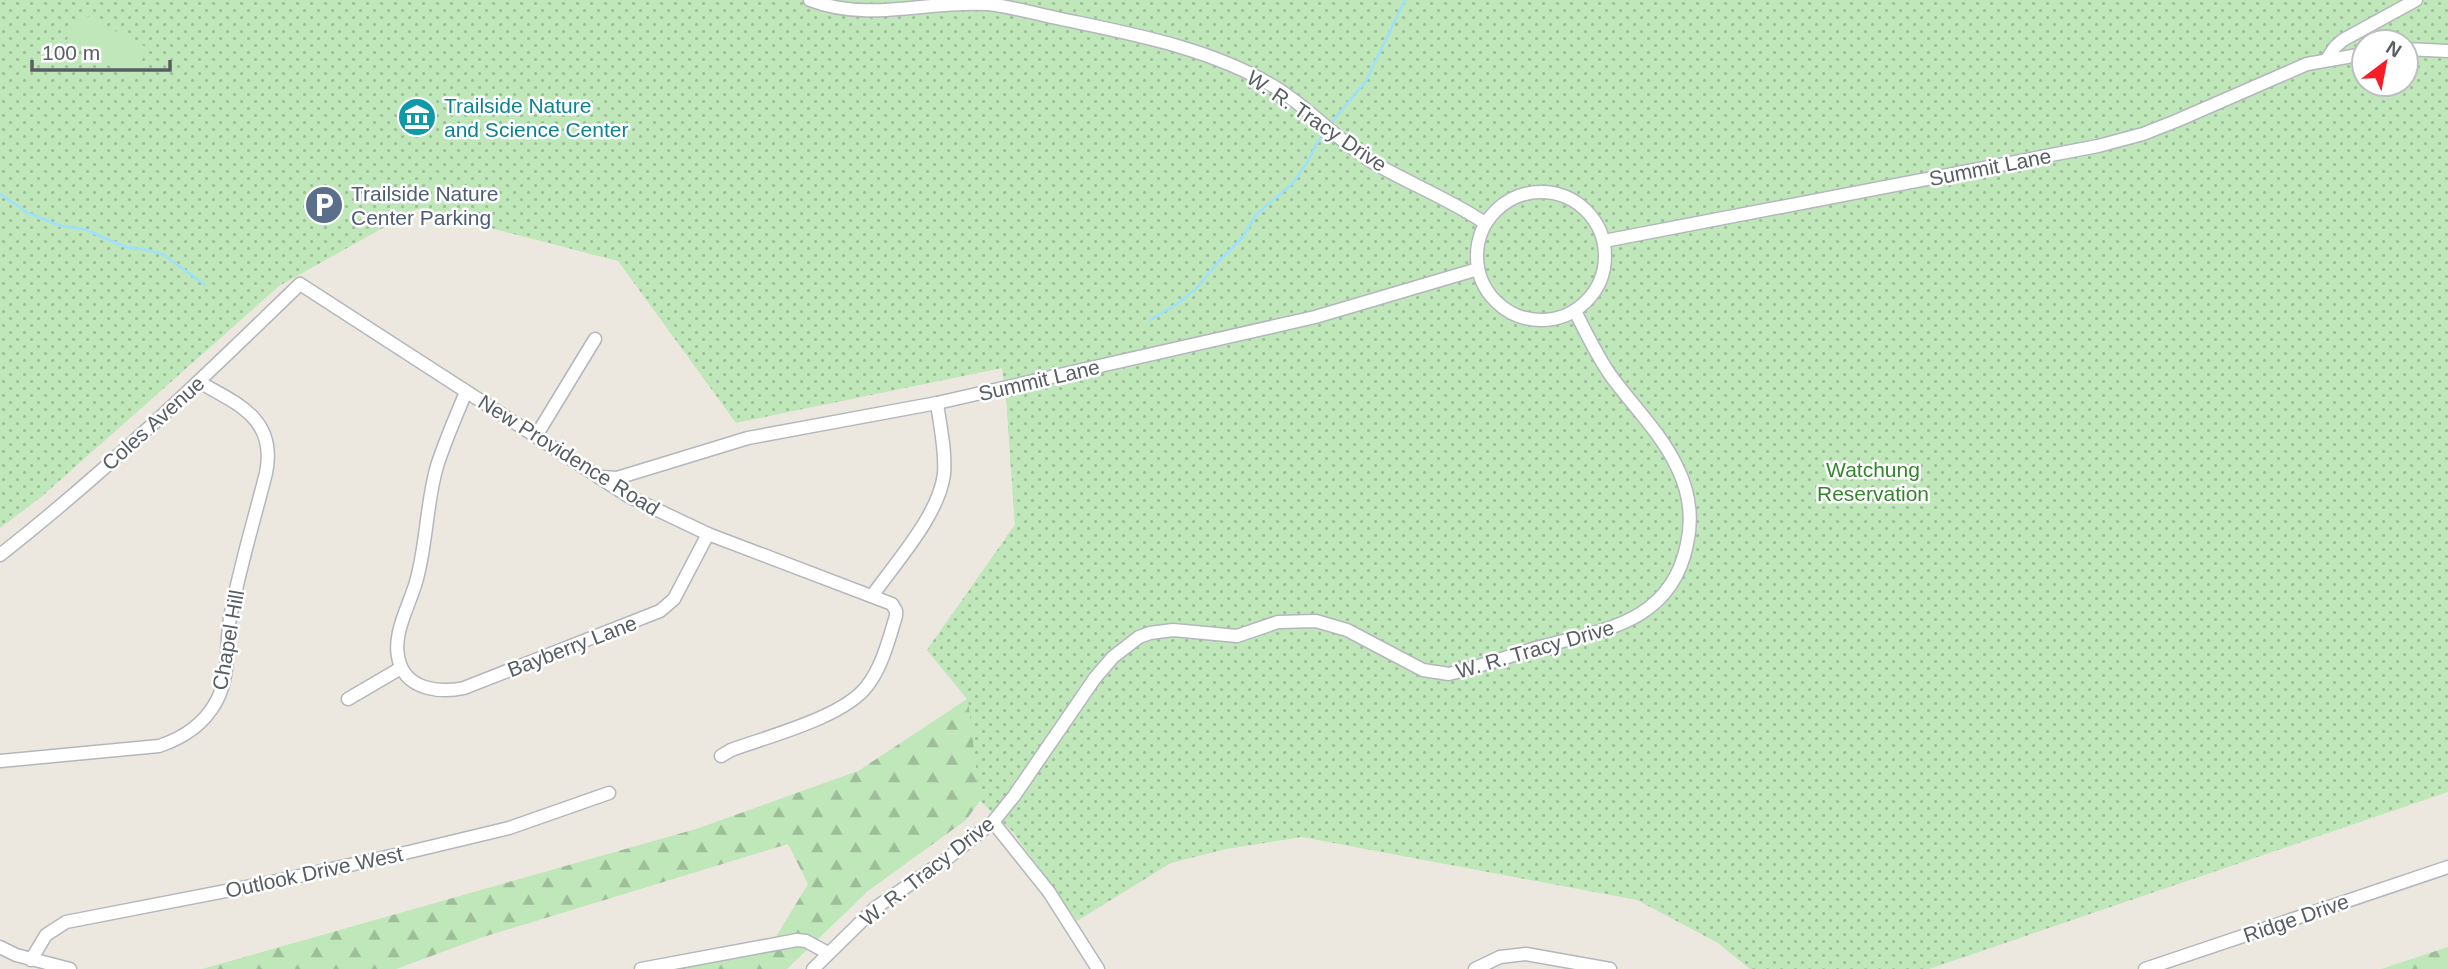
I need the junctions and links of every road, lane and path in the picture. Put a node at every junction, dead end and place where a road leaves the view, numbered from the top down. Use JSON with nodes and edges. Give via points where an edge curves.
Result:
{"nodes":[{"id":1,"x":810,"y":0,"type":"edge"},
{"id":2,"x":2416,"y":0,"type":"edge"},
{"id":3,"x":2420,"y":49,"type":"edge"},
{"id":4,"x":2448,"y":51,"type":"edge"},
{"id":5,"x":2350,"y":56,"type":"edge"},
{"id":6,"x":2327,"y":59,"type":"junction"},
{"id":7,"x":1485,"y":223,"type":"junction"},
{"id":8,"x":1604,"y":241,"type":"junction"},
{"id":9,"x":1478,"y":269,"type":"junction"},
{"id":10,"x":300,"y":284,"type":"joint"},
{"id":11,"x":1575,"y":311,"type":"junction"},
{"id":12,"x":595,"y":339,"type":"dead end"},
{"id":13,"x":199,"y":382,"type":"junction"},
{"id":14,"x":466,"y":392,"type":"junction"},
{"id":15,"x":937,"y":403,"type":"junction"},
{"id":16,"x":536,"y":436,"type":"junction"},
{"id":17,"x":598,"y":477,"type":"junction"},
{"id":18,"x":708,"y":534,"type":"junction"},
{"id":19,"x":0,"y":555,"type":"edge"},
{"id":20,"x":872,"y":596,"type":"junction"},
{"id":21,"x":401,"y":668,"type":"junction"},
{"id":22,"x":348,"y":699,"type":"dead end"},
{"id":23,"x":721,"y":756,"type":"dead end"},
{"id":24,"x":0,"y":761,"type":"edge"},
{"id":25,"x":609,"y":793,"type":"dead end"},
{"id":26,"x":993,"y":822,"type":"junction"},
{"id":27,"x":2448,"y":867,"type":"edge"},
{"id":28,"x":0,"y":947,"type":"edge"},
{"id":29,"x":828,"y":953,"type":"junction"},
{"id":30,"x":31,"y":960,"type":"junction"},
{"id":31,"x":70,"y":969,"type":"edge"},
{"id":32,"x":641,"y":969,"type":"edge"},
{"id":33,"x":813,"y":969,"type":"edge"},
{"id":34,"x":1098,"y":969,"type":"edge"},
{"id":35,"x":1475,"y":969,"type":"edge"},
{"id":36,"x":1610,"y":969,"type":"edge"},
{"id":37,"x":2145,"y":969,"type":"edge"}],
"edges":[{"from":1,"to":7,"type":"street","name":"W. R. Tracy Drive","via":[[868,11],[938,3],[988,4],[1188,49],[1273,86],[1373,162]]},
{"from":2,"to":6,"type":"street","via":[[2343,40]]},
{"from":3,"to":4,"type":"street"},
{"from":5,"to":6,"type":"street","name":"Summit Lane"},
{"from":6,"to":8,"type":"street","name":"Summit Lane","via":[[2289,70],[2143,134],[2098,146]]},
{"from":7,"to":8,"type":"street","via":[[1499,207],[1518,196],[1539,192],[1561,195],[1580,205],[1595,221]]},
{"from":7,"to":9,"type":"street","via":[[1479,238]]},
{"from":8,"to":11,"type":"street","via":[[1601,281]]},
{"from":9,"to":11,"type":"street","via":[[1498,304],[1516,315],[1556,319]]},
{"from":9,"to":15,"type":"street","name":"Summit Lane","via":[[1315,317]]},
{"from":10,"to":13,"type":"street","name":"Coles Avenue"},
{"from":10,"to":14,"type":"street","name":"New Providence Road"},
{"from":11,"to":26,"type":"street","name":"W. R. Tracy Drive","via":[[1611,376],[1670,453],[1684,483],[1689,503],[1684,559],[1658,602],[1622,623],[1449,674],[1423,670],[1347,630],[1316,621],[1278,622],[1237,636],[1172,630],[1150,633],[1131,641],[1104,667]]},
{"from":12,"to":16,"type":"street"},
{"from":13,"to":19,"type":"street","name":"Coles Avenue"},
{"from":13,"to":24,"type":"street","name":"Chapel Hill","via":[[249,412],[268,449],[229,620],[226,677],[216,702],[192,730],[159,746]]},
{"from":14,"to":16,"type":"street","name":"New Providence Road"},
{"from":14,"to":21,"type":"street","via":[[437,468],[423,555],[397,641]]},
{"from":15,"to":17,"type":"street","name":"Summit Lane","via":[[748,438],[617,478]]},
{"from":15,"to":20,"type":"street","via":[[944,467],[939,496]]},
{"from":16,"to":17,"type":"street","name":"New Providence Road"},
{"from":17,"to":18,"type":"street","name":"New Providence Road","via":[[650,508]]},
{"from":18,"to":20,"type":"street","name":"New Providence Road"},
{"from":18,"to":21,"type":"street","name":"Bayberry Lane","via":[[674,599],[660,611],[464,688],[427,688]]},
{"from":20,"to":23,"type":"street","name":"New Providence Road","via":[[895,607],[896,616],[878,667],[856,699]]},
{"from":21,"to":22,"type":"street"},
{"from":25,"to":30,"type":"street","name":"Outlook Drive West","via":[[509,828],[434,846],[66,922],[46,935]]},
{"from":26,"to":29,"type":"street","name":"W. R. Tracy Drive","via":[[875,908]]},
{"from":26,"to":34,"type":"street","via":[[1049,892]]},
{"from":27,"to":37,"type":"street","name":"Ridge Drive"},
{"from":28,"to":30,"type":"street"},
{"from":29,"to":32,"type":"street","via":[[797,940]]},
{"from":29,"to":33,"type":"street","name":"W. R. Tracy Drive"},
{"from":30,"to":31,"type":"street"},
{"from":35,"to":36,"type":"street","via":[[1500,957],[1525,954]]}]}
